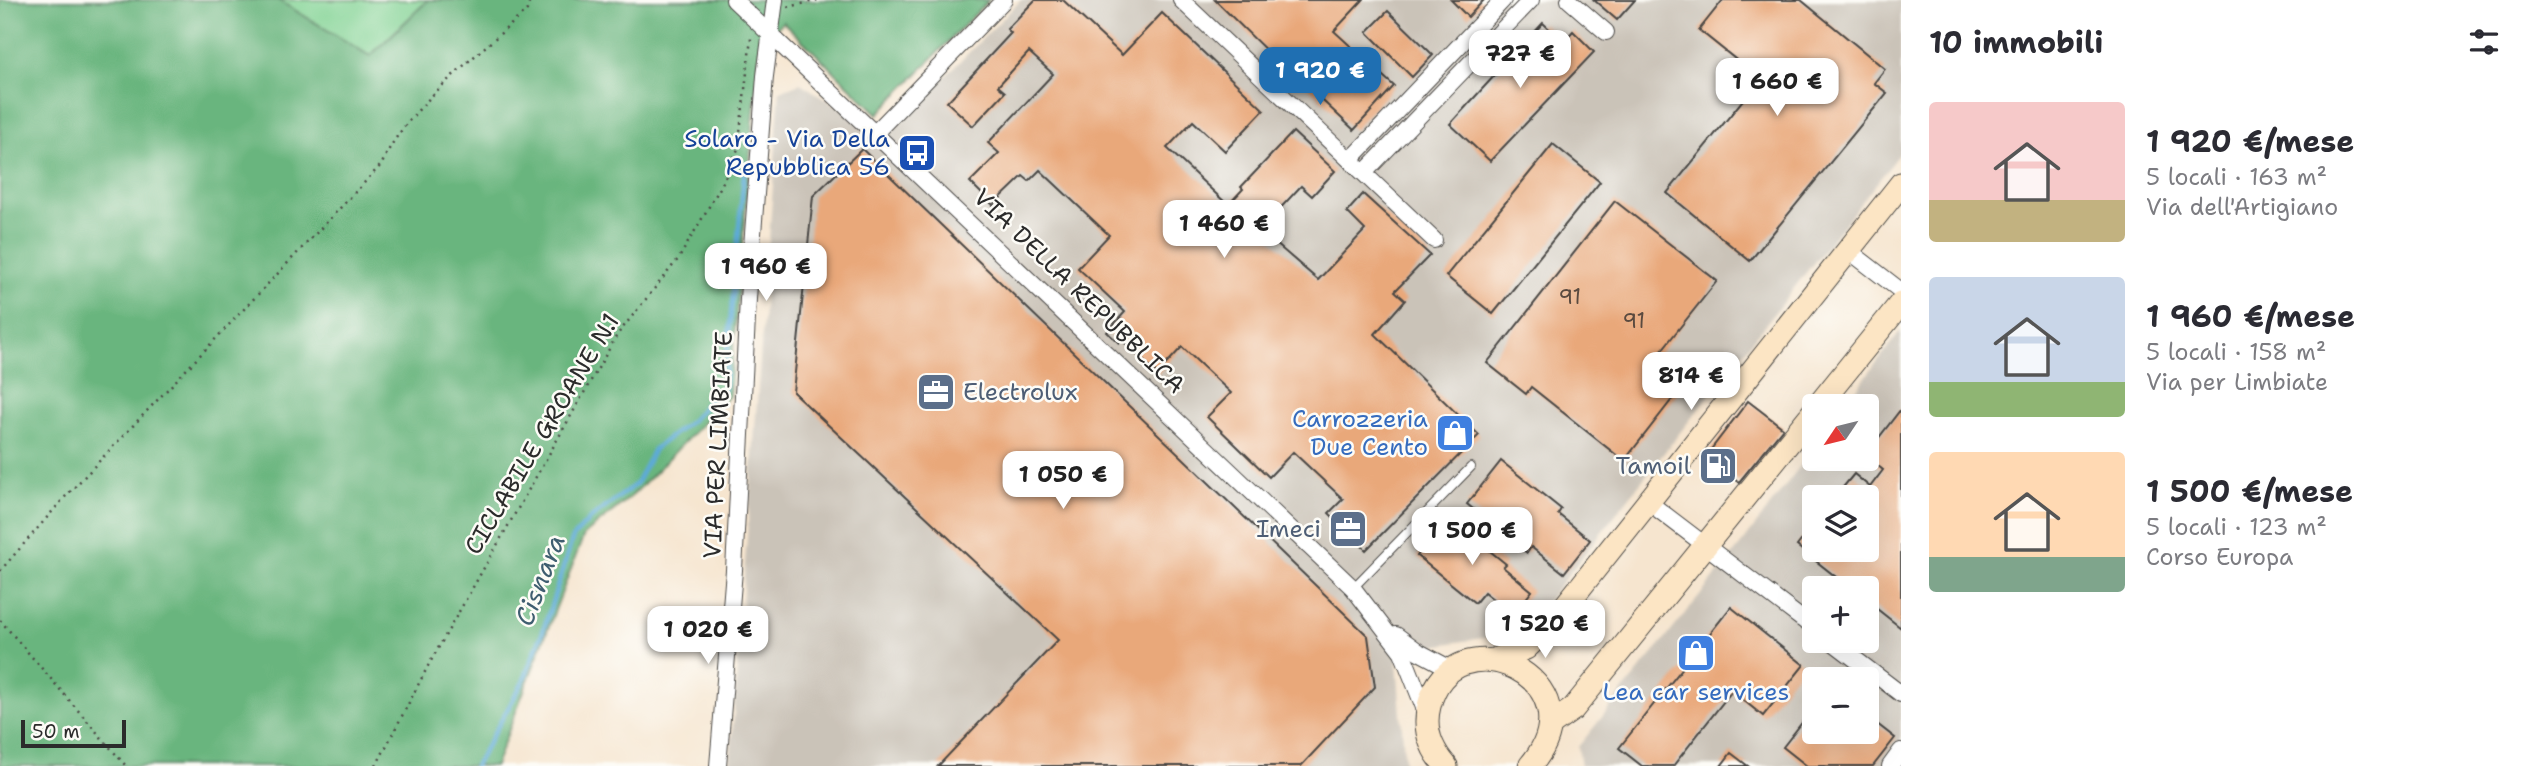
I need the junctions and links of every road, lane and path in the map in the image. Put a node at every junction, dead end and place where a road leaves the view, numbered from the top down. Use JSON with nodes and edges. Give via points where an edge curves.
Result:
{"nodes":[{"id":1,"x":530,"y":0,"type":"edge"},
{"id":2,"x":734,"y":0,"type":"edge"},
{"id":3,"x":819,"y":0,"type":"edge"},
{"id":4,"x":1004,"y":0,"type":"edge"},
{"id":5,"x":1181,"y":0,"type":"edge"},
{"id":6,"x":1503,"y":0,"type":"edge"},
{"id":7,"x":1531,"y":0,"type":"edge"},
{"id":8,"x":1569,"y":0,"type":"edge"},
{"id":9,"x":775,"y":3,"type":"edge"},
{"id":10,"x":754,"y":19,"type":"junction"},
{"id":11,"x":1606,"y":32,"type":"dead end"},
{"id":12,"x":770,"y":35,"type":"junction"},
{"id":13,"x":875,"y":133,"type":"junction"},
{"id":14,"x":1350,"y":160,"type":"junction"},
{"id":15,"x":1364,"y":173,"type":"junction"},
{"id":16,"x":1901,"y":184,"type":"edge"},
{"id":17,"x":1434,"y":240,"type":"dead end"},
{"id":18,"x":1848,"y":250,"type":"junction"},
{"id":19,"x":1901,"y":291,"type":"edge"},
{"id":20,"x":1901,"y":303,"type":"edge"},
{"id":21,"x":1828,"y":394,"type":"edge"},
{"id":22,"x":1802,"y":426,"type":"edge"},
{"id":23,"x":1471,"y":467,"type":"dead end"},
{"id":24,"x":1647,"y":501,"type":"junction"},
{"id":25,"x":1706,"y":546,"type":"junction"},
{"id":26,"x":0,"y":571,"type":"edge"},
{"id":27,"x":1353,"y":588,"type":"junction"},
{"id":28,"x":1802,"y":619,"type":"edge"},
{"id":29,"x":0,"y":620,"type":"edge"},
{"id":30,"x":1382,"y":625,"type":"junction"},
{"id":31,"x":1847,"y":653,"type":"edge"},
{"id":32,"x":1493,"y":660,"type":"junction"},
{"id":33,"x":1453,"y":670,"type":"junction"},
{"id":34,"x":1901,"y":694,"type":"edge"},
{"id":35,"x":1427,"y":715,"type":"junction"},
{"id":36,"x":1548,"y":732,"type":"junction"},
{"id":37,"x":1901,"y":751,"type":"edge"},
{"id":38,"x":1444,"y":765,"type":"edge"},
{"id":39,"x":126,"y":766,"type":"edge"},
{"id":40,"x":376,"y":766,"type":"edge"},
{"id":41,"x":718,"y":766,"type":"edge"},
{"id":42,"x":1530,"y":766,"type":"edge"},
{"id":43,"x":1555,"y":766,"type":"edge"},
{"id":44,"x":1890,"y":766,"type":"edge"}],
"edges":[{"from":1,"to":26,"type":"path","via":[[527,10],[410,118],[390,142],[382,164]]},
{"from":2,"to":10,"type":"street","name":"VIA DELLA REPUBBLICA"},
{"from":3,"to":9,"type":"path","via":[[786,8]]},
{"from":4,"to":13,"type":"street"},
{"from":5,"to":14,"type":"street"},
{"from":6,"to":14,"type":"street"},
{"from":7,"to":15,"type":"street"},
{"from":8,"to":11,"type":"street"},
{"from":9,"to":12,"type":"street","name":"VIA PER LIMBIATE"},
{"from":10,"to":12,"type":"street","name":"VIA DELLA REPUBBLICA"},
{"from":10,"to":40,"type":"path","name":"CICLABILE GROANE N.1","via":[[738,149],[721,186],[679,258],[617,335],[434,654]]},
{"from":12,"to":13,"type":"street","name":"VIA DELLA REPUBBLICA"},
{"from":12,"to":41,"type":"street","name":"VIA PER LIMBIATE"},
{"from":13,"to":27,"type":"street","name":"VIA DELLA REPUBBLICA"},
{"from":14,"to":15,"type":"street"},
{"from":15,"to":17,"type":"street"},
{"from":16,"to":18,"type":"street"},
{"from":18,"to":19,"type":"street"},
{"from":18,"to":24,"type":"street"},
{"from":20,"to":21,"type":"street"},
{"from":22,"to":25,"type":"street"},
{"from":23,"to":27,"type":"lane"},
{"from":24,"to":25,"type":"street"},
{"from":24,"to":32,"type":"street","via":[[1551,624],[1526,648]]},
{"from":25,"to":28,"type":"street"},
{"from":25,"to":36,"type":"street","via":[[1573,709]]},
{"from":27,"to":30,"type":"street","name":"VIA DELLA REPUBBLICA"},
{"from":29,"to":39,"type":"path"},
{"from":30,"to":33,"type":"street","name":"VIA DELLA REPUBBLICA"},
{"from":30,"to":35,"type":"street","name":"VIA DELLA REPUBBLICA","via":[[1402,652]]},
{"from":31,"to":34,"type":"street"},
{"from":32,"to":33,"type":"street","via":[[1472,661]]},
{"from":32,"to":36,"type":"street","via":[[1512,664],[1534,681],[1548,706]]},
{"from":33,"to":35,"type":"street","via":[[1435,690]]},
{"from":35,"to":38,"type":"street","via":[[1427,733]]},
{"from":36,"to":42,"type":"street"},
{"from":36,"to":43,"type":"street"},
{"from":37,"to":44,"type":"street"}]}
